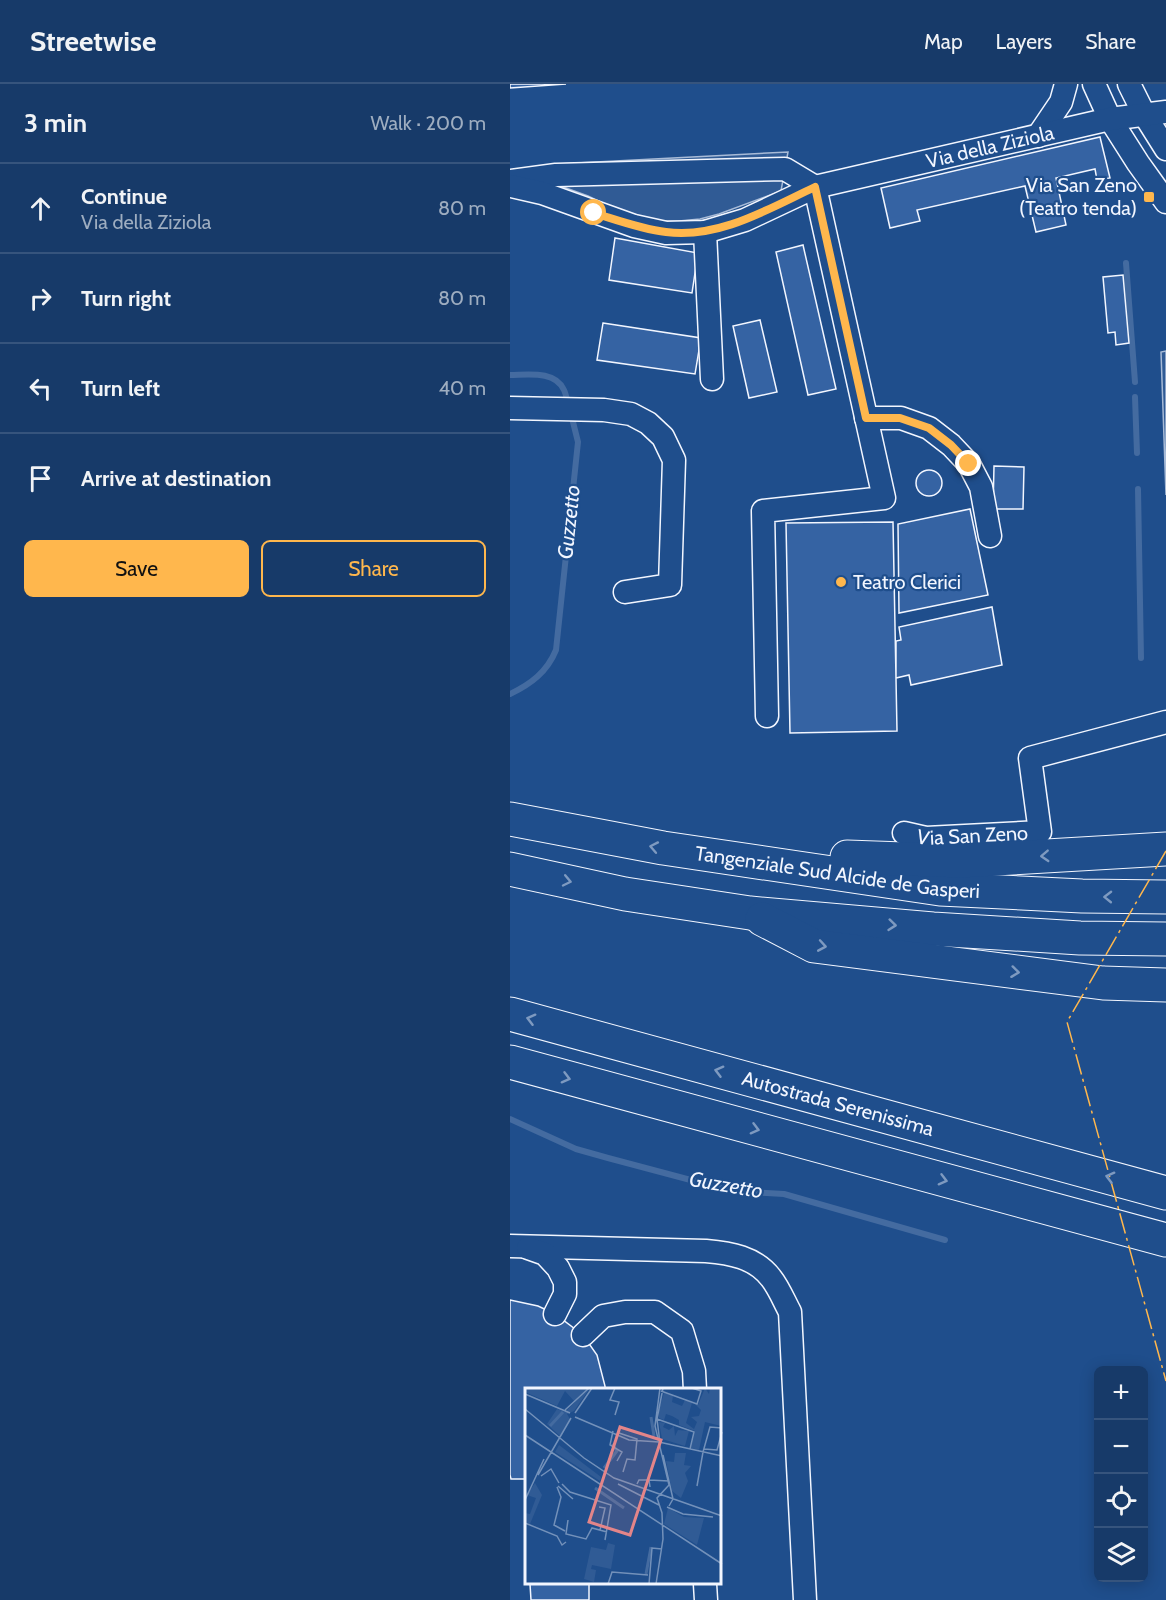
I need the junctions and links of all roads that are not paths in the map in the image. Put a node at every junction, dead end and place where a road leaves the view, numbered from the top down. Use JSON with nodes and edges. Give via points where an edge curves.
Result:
{"nodes":[{"id":1,"x":1066,"y":84,"type":"edge"},
{"id":2,"x":1094,"y":84,"type":"edge"},
{"id":3,"x":1130,"y":84,"type":"edge"},
{"id":4,"x":1155,"y":113,"type":"edge"},
{"id":5,"x":1110,"y":119,"type":"junction"},
{"id":6,"x":1038,"y":136,"type":"junction"},
{"id":7,"x":1166,"y":149,"type":"edge"},
{"id":8,"x":510,"y":183,"type":"edge"},
{"id":9,"x":815,"y":187,"type":"junction"},
{"id":10,"x":1166,"y":202,"type":"edge"},
{"id":11,"x":705,"y":232,"type":"junction"},
{"id":12,"x":712,"y":379,"type":"dead end"},
{"id":13,"x":510,"y":408,"type":"edge"},
{"id":14,"x":866,"y":418,"type":"junction"},
{"id":15,"x":990,"y":536,"type":"dead end"},
{"id":16,"x":625,"y":592,"type":"dead end"},
{"id":17,"x":766,"y":716,"type":"dead end"},
{"id":18,"x":1166,"y":722,"type":"edge"},
{"id":19,"x":510,"y":819,"type":"edge"},
{"id":20,"x":904,"y":833,"type":"dead end"},
{"id":21,"x":1166,"y":849,"type":"edge"},
{"id":22,"x":733,"y":859,"type":"junction"},
{"id":23,"x":510,"y":869,"type":"edge"},
{"id":24,"x":1166,"y":897,"type":"edge"},
{"id":25,"x":750,"y":913,"type":"junction"},
{"id":26,"x":1166,"y":939,"type":"edge"},
{"id":27,"x":1166,"y":985,"type":"edge"},
{"id":28,"x":510,"y":1014,"type":"edge"},
{"id":29,"x":510,"y":1062,"type":"edge"},
{"id":30,"x":1166,"y":1192,"type":"edge"},
{"id":31,"x":1166,"y":1240,"type":"edge"},
{"id":32,"x":514,"y":1245,"type":"edge"},
{"id":33,"x":555,"y":1314,"type":"dead end"},
{"id":34,"x":583,"y":1335,"type":"dead end"},
{"id":35,"x":695,"y":1388,"type":"edge"},
{"id":36,"x":705,"y":1585,"type":"edge"},
{"id":37,"x":706,"y":1600,"type":"edge"},
{"id":38,"x":805,"y":1600,"type":"edge"}],
"edges":[{"from":1,"to":6,"type":"street","via":[[1061,102]]},
{"from":2,"to":5,"type":"street"},
{"from":3,"to":4,"type":"street"},
{"from":4,"to":5,"type":"street","name":"Via della Ziziola"},
{"from":4,"to":7,"type":"street"},
{"from":5,"to":6,"type":"street","name":"Via della Ziziola"},
{"from":5,"to":10,"type":"street"},
{"from":6,"to":9,"type":"street","name":"Via della Ziziola"},
{"from":8,"to":9,"type":"street","name":"Via della Ziziola","via":[[556,175],[785,169]]},
{"from":8,"to":11,"type":"street","name":"Via della Ziziola","via":[[634,226],[666,232]]},
{"from":9,"to":11,"type":"street","name":"Via della Ziziola","via":[[745,220]]},
{"from":9,"to":14,"type":"street"},
{"from":11,"to":12,"type":"street"},
{"from":13,"to":16,"type":"street","via":[[631,414],[663,437],[674,460],[670,585]]},
{"from":14,"to":15,"type":"street","via":[[900,418],[929,428],[951,445],[969,464],[981,487]]},
{"from":14,"to":17,"type":"street","via":[[884,498],[763,511]]},
{"from":18,"to":20,"type":"street","name":"Via San Zeno","via":[[1030,758],[1040,832],[926,838]]},
{"from":22,"to":19,"type":"highway","name":"Tangenziale Sud Alcide de Gasperi","one_way":true},
{"from":21,"to":22,"type":"highway","one_way":true,"via":[[961,861],[774,854]]},
{"from":24,"to":22,"type":"highway","name":"Tangenziale Sud Alcide de Gasperi","one_way":true,"via":[[940,889]]},
{"from":23,"to":25,"type":"highway","one_way":true,"via":[[625,894]]},
{"from":25,"to":26,"type":"highway","one_way":true,"via":[[933,929]]},
{"from":25,"to":27,"type":"highway","one_way":true,"via":[[814,946],[1103,983]]},
{"from":30,"to":28,"type":"highway","name":"Autostrada Serenissima","one_way":true},
{"from":29,"to":31,"type":"highway","one_way":true},
{"from":32,"to":33,"type":"street","via":[[544,1254],[558,1268],[566,1294]]},
{"from":32,"to":38,"type":"street","via":[[732,1254],[752,1262],[771,1278],[790,1312]]},
{"from":34,"to":35,"type":"street","via":[[603,1316],[655,1312],[682,1331]]},
{"from":36,"to":37,"type":"street"}]}
